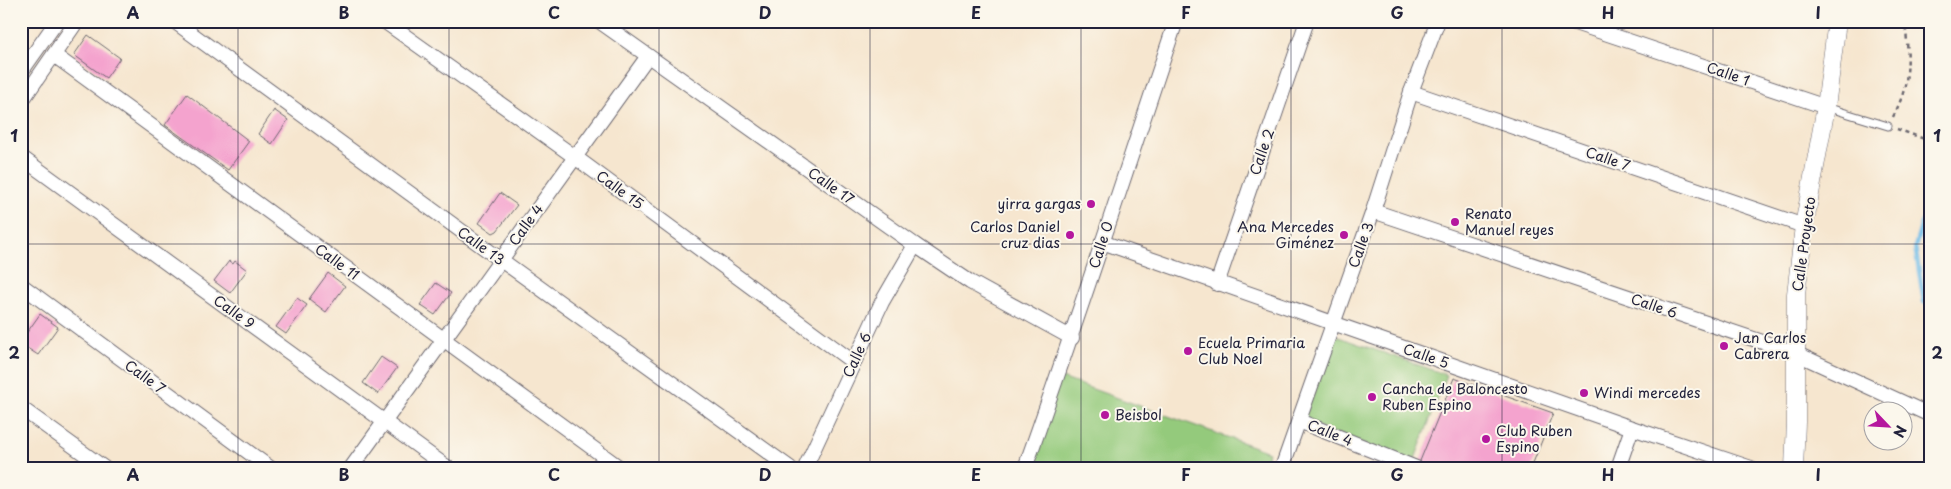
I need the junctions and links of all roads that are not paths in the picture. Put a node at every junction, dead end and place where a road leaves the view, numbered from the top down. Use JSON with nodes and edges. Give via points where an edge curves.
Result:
{"nodes":[{"id":1,"x":57,"y":21,"type":"edge"},
{"id":2,"x":77,"y":21,"type":"edge"},
{"id":3,"x":174,"y":21,"type":"edge"},
{"id":4,"x":384,"y":21,"type":"edge"},
{"id":5,"x":599,"y":21,"type":"edge"},
{"id":6,"x":1176,"y":21,"type":"edge"},
{"id":7,"x":1307,"y":21,"type":"edge"},
{"id":8,"x":1438,"y":21,"type":"edge"},
{"id":9,"x":1569,"y":21,"type":"edge"},
{"id":10,"x":1837,"y":21,"type":"edge"},
{"id":11,"x":54,"y":55,"type":"junction"},
{"id":12,"x":648,"y":56,"type":"junction"},
{"id":13,"x":21,"y":72,"type":"edge"},
{"id":14,"x":1411,"y":92,"type":"junction"},
{"id":15,"x":21,"y":102,"type":"edge"},
{"id":16,"x":1826,"y":107,"type":"junction"},
{"id":17,"x":1888,"y":126,"type":"road end"},
{"id":18,"x":21,"y":157,"type":"edge"},
{"id":19,"x":575,"y":157,"type":"junction"},
{"id":20,"x":1373,"y":211,"type":"junction"},
{"id":21,"x":1804,"y":226,"type":"junction"},
{"id":22,"x":1102,"y":242,"type":"junction"},
{"id":23,"x":915,"y":245,"type":"junction"},
{"id":24,"x":501,"y":260,"type":"junction"},
{"id":25,"x":1217,"y":284,"type":"junction"},
{"id":26,"x":21,"y":285,"type":"edge"},
{"id":27,"x":1333,"y":324,"type":"junction"},
{"id":28,"x":1072,"y":338,"type":"junction"},
{"id":29,"x":444,"y":339,"type":"junction"},
{"id":30,"x":1795,"y":353,"type":"junction"},
{"id":31,"x":853,"y":362,"type":"junction"},
{"id":32,"x":21,"y":408,"type":"edge"},
{"id":33,"x":1930,"y":415,"type":"edge"},
{"id":34,"x":1299,"y":421,"type":"junction"},
{"id":35,"x":384,"y":422,"type":"junction"},
{"id":36,"x":1632,"y":428,"type":"junction"},
{"id":37,"x":1411,"y":467,"type":"edge"},
{"id":38,"x":104,"y":468,"type":"edge"},
{"id":39,"x":270,"y":468,"type":"edge"},
{"id":40,"x":351,"y":468,"type":"edge"},
{"id":41,"x":448,"y":468,"type":"edge"},
{"id":42,"x":620,"y":468,"type":"edge"},
{"id":43,"x":790,"y":468,"type":"edge"},
{"id":44,"x":806,"y":468,"type":"edge"},
{"id":45,"x":1025,"y":468,"type":"edge"},
{"id":46,"x":1282,"y":468,"type":"edge"},
{"id":47,"x":1618,"y":468,"type":"edge"},
{"id":48,"x":1751,"y":468,"type":"edge"},
{"id":49,"x":1794,"y":468,"type":"edge"}],
"edges":[{"from":1,"to":13,"type":"street"},
{"from":2,"to":11,"type":"street"},
{"from":3,"to":24,"type":"street","name":"Calle 13"},
{"from":4,"to":19,"type":"street","name":"Calle 15"},
{"from":5,"to":12,"type":"street","name":"Calle 17"},
{"from":6,"to":22,"type":"street","name":"Calle 0"},
{"from":7,"to":25,"type":"street","name":"Calle 2"},
{"from":8,"to":14,"type":"street","name":"Calle 3"},
{"from":9,"to":16,"type":"street","name":"Calle 1"},
{"from":10,"to":16,"type":"street","name":"Calle Proyecto"},
{"from":11,"to":15,"type":"street"},
{"from":11,"to":29,"type":"street","name":"Calle 11"},
{"from":12,"to":19,"type":"street","name":"Calle 4"},
{"from":12,"to":23,"type":"street","name":"Calle 17"},
{"from":14,"to":20,"type":"street","name":"Calle 3"},
{"from":14,"to":21,"type":"street","name":"Calle 7"},
{"from":16,"to":17,"type":"lane","name":"Calle 1"},
{"from":16,"to":21,"type":"street","name":"Calle Proyecto"},
{"from":18,"to":35,"type":"street","name":"Calle 9"},
{"from":19,"to":24,"type":"street","name":"Calle 4"},
{"from":19,"to":31,"type":"street","name":"Calle 15"},
{"from":20,"to":27,"type":"street","name":"Calle 3"},
{"from":20,"to":30,"type":"street","name":"Calle 6"},
{"from":21,"to":30,"type":"street","name":"Calle Proyecto","via":[[1796,294]]},
{"from":22,"to":25,"type":"street","name":"Calle 5"},
{"from":22,"to":28,"type":"street","name":"Calle 0"},
{"from":23,"to":28,"type":"street","name":"Calle 17","via":[[970,282]]},
{"from":23,"to":31,"type":"street","name":"Calle 6"},
{"from":24,"to":29,"type":"street","name":"Calle 4"},
{"from":24,"to":43,"type":"street","name":"Calle 13"},
{"from":25,"to":27,"type":"street","name":"Calle 5"},
{"from":26,"to":39,"type":"street","name":"Calle 7"},
{"from":27,"to":34,"type":"street","name":"Calle 3"},
{"from":27,"to":36,"type":"street","name":"Calle 5"},
{"from":28,"to":45,"type":"street","name":"Calle 0"},
{"from":29,"to":35,"type":"street","name":"Calle 4"},
{"from":29,"to":42,"type":"street","name":"Calle 11"},
{"from":30,"to":33,"type":"street","name":"Calle 6"},
{"from":30,"to":49,"type":"street","name":"Calle Proyecto"},
{"from":31,"to":44,"type":"street","name":"Calle 6"},
{"from":32,"to":38,"type":"street"},
{"from":34,"to":37,"type":"street","name":"Calle 4"},
{"from":34,"to":46,"type":"street","name":"Calle 3"},
{"from":35,"to":40,"type":"street","name":"Calle 4"},
{"from":35,"to":41,"type":"street","name":"Calle 9"},
{"from":36,"to":47,"type":"street"},
{"from":36,"to":48,"type":"street","name":"Calle 5"}]}
